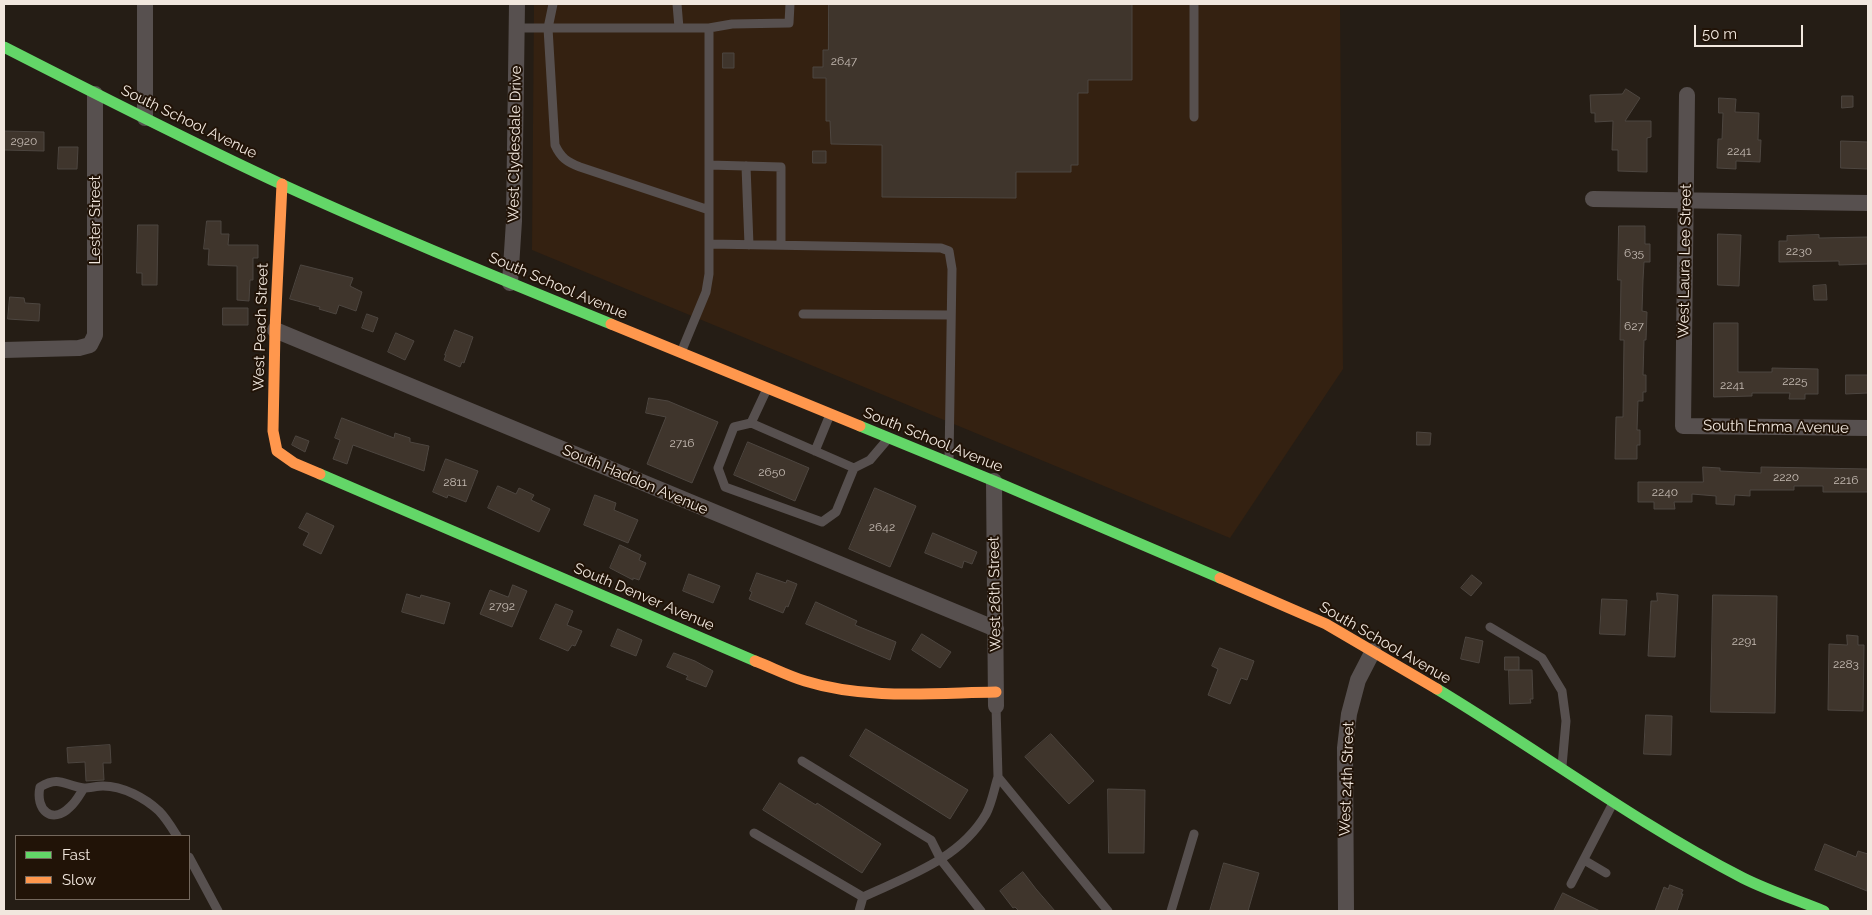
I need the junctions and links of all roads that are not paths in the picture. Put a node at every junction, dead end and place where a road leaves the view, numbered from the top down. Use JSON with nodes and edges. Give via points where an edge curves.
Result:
{"nodes":[{"id":1,"x":145,"y":4,"type":"edge"},
{"id":2,"x":517,"y":4,"type":"edge"},
{"id":3,"x":553,"y":4,"type":"edge"},
{"id":4,"x":677,"y":4,"type":"edge"},
{"id":5,"x":790,"y":4,"type":"edge"},
{"id":6,"x":1194,"y":4,"type":"edge"},
{"id":7,"x":516,"y":28,"type":"junction"},
{"id":8,"x":548,"y":28,"type":"junction"},
{"id":9,"x":679,"y":28,"type":"junction"},
{"id":10,"x":709,"y":28,"type":"junction"},
{"id":11,"x":4,"y":47,"type":"edge"},
{"id":12,"x":95,"y":94,"type":"junction"},
{"id":13,"x":1686,"y":96,"type":"dead end"},
{"id":14,"x":1194,"y":117,"type":"dead end"},
{"id":15,"x":145,"y":118,"type":"junction"},
{"id":16,"x":709,"y":165,"type":"junction"},
{"id":17,"x":746,"y":166,"type":"junction"},
{"id":18,"x":282,"y":184,"type":"junction"},
{"id":19,"x":1593,"y":199,"type":"dead end"},
{"id":20,"x":1685,"y":201,"type":"junction"},
{"id":21,"x":1868,"y":203,"type":"edge"},
{"id":22,"x":709,"y":210,"type":"junction"},
{"id":23,"x":709,"y":244,"type":"junction"},
{"id":24,"x":749,"y":245,"type":"junction"},
{"id":25,"x":781,"y":245,"type":"junction"},
{"id":26,"x":510,"y":283,"type":"junction"},
{"id":27,"x":803,"y":314,"type":"dead end"},
{"id":28,"x":951,"y":315,"type":"junction"},
{"id":29,"x":275,"y":330,"type":"junction"},
{"id":30,"x":4,"y":350,"type":"edge"},
{"id":31,"x":681,"y":353,"type":"junction"},
{"id":32,"x":767,"y":388,"type":"junction"},
{"id":33,"x":830,"y":414,"type":"junction"},
{"id":34,"x":750,"y":423,"type":"junction"},
{"id":35,"x":1683,"y":426,"type":"joint"},
{"id":36,"x":1868,"y":428,"type":"edge"},
{"id":37,"x":889,"y":438,"type":"junction"},
{"id":38,"x":815,"y":451,"type":"junction"},
{"id":39,"x":294,"y":463,"type":"joint"},
{"id":40,"x":949,"y":463,"type":"junction"},
{"id":41,"x":854,"y":468,"type":"junction"},
{"id":42,"x":994,"y":481,"type":"junction"},
{"id":43,"x":1490,"y":627,"type":"dead end"},
{"id":44,"x":996,"y":629,"type":"junction"},
{"id":45,"x":1373,"y":651,"type":"junction"},
{"id":46,"x":996,"y":699,"type":"junction"},
{"id":47,"x":802,"y":761,"type":"dead end"},
{"id":48,"x":1562,"y":769,"type":"junction"},
{"id":49,"x":998,"y":777,"type":"junction"},
{"id":50,"x":84,"y":788,"type":"junction"},
{"id":51,"x":1614,"y":802,"type":"junction"},
{"id":52,"x":754,"y":833,"type":"dead end"},
{"id":53,"x":1194,"y":834,"type":"dead end"},
{"id":54,"x":176,"y":835,"type":"edge"},
{"id":55,"x":190,"y":859,"type":"edge"},
{"id":56,"x":941,"y":860,"type":"junction"},
{"id":57,"x":1584,"y":860,"type":"junction"},
{"id":58,"x":1606,"y":873,"type":"dead end"},
{"id":59,"x":1571,"y":884,"type":"dead end"},
{"id":60,"x":863,"y":897,"type":"junction"},
{"id":61,"x":218,"y":911,"type":"edge"},
{"id":62,"x":859,"y":911,"type":"edge"},
{"id":63,"x":981,"y":911,"type":"edge"},
{"id":64,"x":1108,"y":911,"type":"edge"},
{"id":65,"x":1171,"y":911,"type":"edge"},
{"id":66,"x":1346,"y":911,"type":"edge"},
{"id":67,"x":1824,"y":911,"type":"edge"}],
"edges":[{"from":1,"to":15,"type":"street"},
{"from":2,"to":7,"type":"street","name":"West Clydesdale Drive"},
{"from":3,"to":8,"type":"lane"},
{"from":4,"to":9,"type":"lane"},
{"from":5,"to":10,"type":"lane","via":[[790,23],[732,24]]},
{"from":6,"to":14,"type":"lane"},
{"from":7,"to":8,"type":"lane"},
{"from":7,"to":26,"type":"street","name":"West Clydesdale Drive","via":[[514,221]]},
{"from":8,"to":9,"type":"lane"},
{"from":8,"to":22,"type":"lane","via":[[555,145],[560,156],[580,167]]},
{"from":9,"to":10,"type":"lane"},
{"from":10,"to":16,"type":"lane"},
{"from":11,"to":12,"type":"main road","name":"South School Avenue"},
{"from":12,"to":15,"type":"main road","name":"South School Avenue"},
{"from":12,"to":30,"type":"street","name":"Lester Street","via":[[95,335],[90,345],[79,348]]},
{"from":13,"to":20,"type":"street","name":"West Laura Lee Street"},
{"from":15,"to":18,"type":"main road","name":"South School Avenue"},
{"from":16,"to":17,"type":"lane"},
{"from":16,"to":22,"type":"lane"},
{"from":17,"to":24,"type":"lane"},
{"from":17,"to":25,"type":"lane","via":[[781,167]]},
{"from":18,"to":26,"type":"main road","name":"South School Avenue"},
{"from":18,"to":29,"type":"main road","name":"West Peach Street"},
{"from":19,"to":20,"type":"street"},
{"from":20,"to":21,"type":"street"},
{"from":20,"to":35,"type":"street","name":"West Laura Lee Street"},
{"from":22,"to":23,"type":"lane"},
{"from":23,"to":24,"type":"lane"},
{"from":23,"to":31,"type":"lane","via":[[706,292]]},
{"from":24,"to":25,"type":"lane"},
{"from":25,"to":28,"type":"lane","via":[[946,249],[951,258]]},
{"from":26,"to":31,"type":"main road","name":"South School Avenue"},
{"from":27,"to":28,"type":"lane"},
{"from":28,"to":40,"type":"lane"},
{"from":29,"to":39,"type":"main road","name":"West Peach Street","via":[[273,431],[277,451]]},
{"from":29,"to":44,"type":"street","name":"South Haddon Avenue"},
{"from":31,"to":32,"type":"main road","name":"South School Avenue"},
{"from":32,"to":33,"type":"main road","name":"South School Avenue"},
{"from":32,"to":34,"type":"lane"},
{"from":33,"to":37,"type":"main road","name":"South School Avenue"},
{"from":33,"to":38,"type":"lane"},
{"from":34,"to":38,"type":"lane"},
{"from":34,"to":41,"type":"lane","via":[[734,426],[718,468],[725,487],[822,522],[836,512]]},
{"from":35,"to":36,"type":"street","name":"South Emma Avenue"},
{"from":37,"to":40,"type":"main road","name":"South School Avenue"},
{"from":37,"to":41,"type":"lane","via":[[870,460]]},
{"from":38,"to":41,"type":"lane"},
{"from":39,"to":46,"type":"main road","name":"South Denver Avenue","via":[[823,688]]},
{"from":40,"to":42,"type":"main road","name":"South School Avenue"},
{"from":42,"to":44,"type":"street","name":"West 26th Street"},
{"from":42,"to":45,"type":"main road","name":"South School Avenue","via":[[1326,624]]},
{"from":43,"to":48,"type":"lane","via":[[1542,658],[1562,691],[1566,721]]},
{"from":44,"to":46,"type":"street","name":"West 26th Street"},
{"from":45,"to":48,"type":"main road","name":"South School Avenue"},
{"from":45,"to":66,"type":"street","name":"West 24th Street","via":[[1358,680],[1345,748]]},
{"from":46,"to":49,"type":"lane"},
{"from":47,"to":56,"type":"lane","via":[[931,840]]},
{"from":48,"to":51,"type":"main road","name":"South School Avenue"},
{"from":49,"to":56,"type":"lane","via":[[986,813],[967,840]]},
{"from":49,"to":64,"type":"lane"},
{"from":50,"to":50,"type":"lane","via":[[58,780],[48,782],[40,787],[39,804],[42,810],[61,813],[70,807]]},
{"from":50,"to":54,"type":"lane","via":[[104,786],[140,797],[160,811]]},
{"from":51,"to":57,"type":"lane"},
{"from":51,"to":67,"type":"main road","name":"South School Avenue","via":[[1738,875]]},
{"from":52,"to":60,"type":"lane"},
{"from":53,"to":65,"type":"lane"},
{"from":55,"to":61,"type":"lane"},
{"from":56,"to":60,"type":"lane"},
{"from":56,"to":63,"type":"lane"},
{"from":57,"to":58,"type":"lane"},
{"from":57,"to":59,"type":"lane"},
{"from":60,"to":62,"type":"lane"}]}
